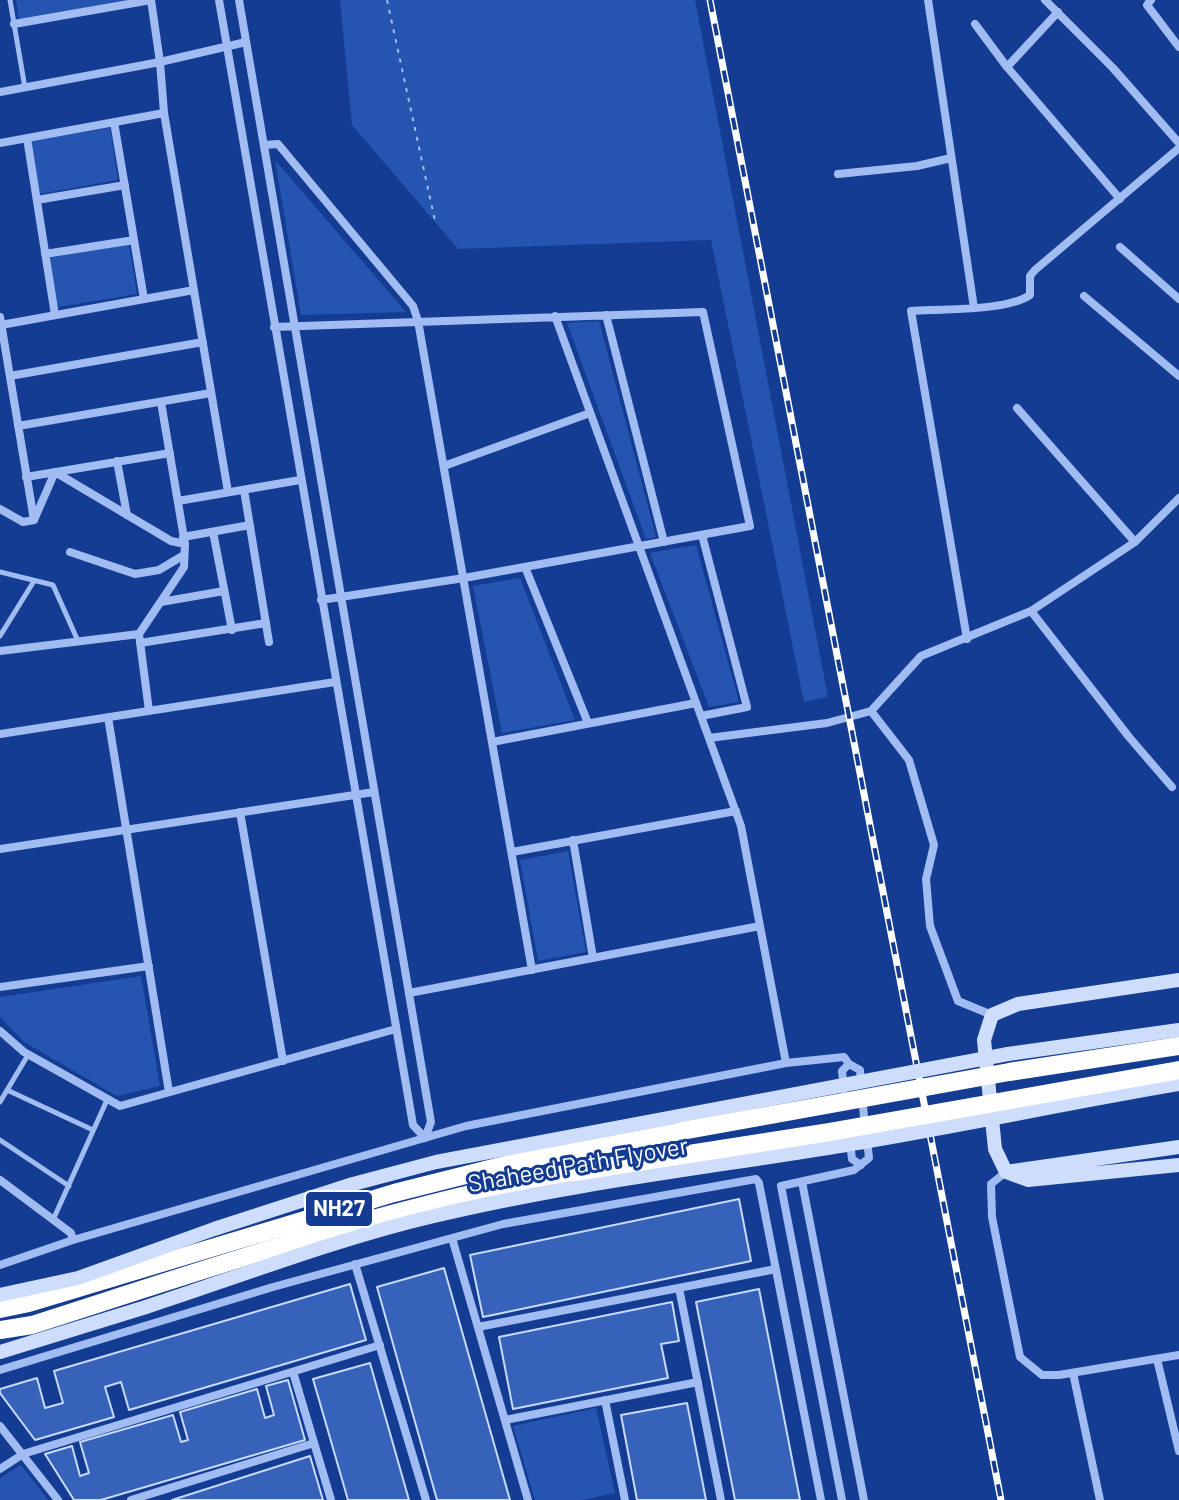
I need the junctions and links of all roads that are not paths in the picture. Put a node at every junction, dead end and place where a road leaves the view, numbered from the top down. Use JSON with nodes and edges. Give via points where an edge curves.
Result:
{"nodes":[{"id":1,"x":10,"y":0,"type":"edge"},
{"id":2,"x":151,"y":0,"type":"edge"},
{"id":3,"x":219,"y":0,"type":"edge"},
{"id":4,"x":239,"y":0,"type":"edge"},
{"id":5,"x":928,"y":0,"type":"edge"},
{"id":6,"x":1045,"y":0,"type":"edge"},
{"id":7,"x":1151,"y":0,"type":"edge"},
{"id":8,"x":1058,"y":12,"type":"junction"},
{"id":9,"x":14,"y":24,"type":"junction"},
{"id":10,"x":975,"y":24,"type":"dead end"},
{"id":11,"x":246,"y":42,"type":"junction"},
{"id":12,"x":226,"y":45,"type":"junction"},
{"id":13,"x":1179,"y":47,"type":"edge"},
{"id":14,"x":160,"y":62,"type":"junction"},
{"id":15,"x":1007,"y":67,"type":"junction"},
{"id":16,"x":25,"y":88,"type":"junction"},
{"id":17,"x":0,"y":92,"type":"edge"},
{"id":18,"x":164,"y":113,"type":"junction"},
{"id":19,"x":114,"y":122,"type":"junction"},
{"id":20,"x":27,"y":138,"type":"junction"},
{"id":21,"x":0,"y":143,"type":"edge"},
{"id":22,"x":264,"y":145,"type":"junction"},
{"id":23,"x":1179,"y":145,"type":"edge"},
{"id":24,"x":951,"y":158,"type":"junction"},
{"id":25,"x":838,"y":174,"type":"dead end"},
{"id":26,"x":125,"y":185,"type":"junction"},
{"id":27,"x":1120,"y":199,"type":"junction"},
{"id":28,"x":37,"y":200,"type":"junction"},
{"id":29,"x":134,"y":240,"type":"junction"},
{"id":30,"x":1120,"y":247,"type":"dead end"},
{"id":31,"x":45,"y":254,"type":"junction"},
{"id":32,"x":194,"y":290,"type":"junction"},
{"id":33,"x":1084,"y":296,"type":"dead end"},
{"id":34,"x":144,"y":299,"type":"junction"},
{"id":35,"x":1179,"y":299,"type":"edge"},
{"id":36,"x":974,"y":308,"type":"junction"},
{"id":37,"x":55,"y":315,"type":"junction"},
{"id":38,"x":606,"y":315,"type":"junction"},
{"id":39,"x":555,"y":316,"type":"junction"},
{"id":40,"x":1,"y":321,"type":"edge"},
{"id":41,"x":418,"y":321,"type":"junction"},
{"id":42,"x":294,"y":326,"type":"junction"},
{"id":43,"x":274,"y":327,"type":"junction"},
{"id":44,"x":203,"y":342,"type":"junction"},
{"id":45,"x":10,"y":376,"type":"junction"},
{"id":46,"x":1179,"y":376,"type":"edge"},
{"id":47,"x":211,"y":393,"type":"junction"},
{"id":48,"x":161,"y":402,"type":"junction"},
{"id":49,"x":1017,"y":408,"type":"dead end"},
{"id":50,"x":590,"y":413,"type":"junction"},
{"id":51,"x":18,"y":426,"type":"junction"},
{"id":52,"x":170,"y":453,"type":"junction"},
{"id":53,"x":117,"y":461,"type":"junction"},
{"id":54,"x":444,"y":466,"type":"junction"},
{"id":55,"x":55,"y":472,"type":"junction"},
{"id":56,"x":26,"y":477,"type":"junction"},
{"id":57,"x":300,"y":480,"type":"junction"},
{"id":58,"x":244,"y":490,"type":"junction"},
{"id":59,"x":228,"y":492,"type":"junction"},
{"id":60,"x":1179,"y":498,"type":"edge"},
{"id":61,"x":178,"y":501,"type":"junction"},
{"id":62,"x":0,"y":509,"type":"edge"},
{"id":63,"x":127,"y":515,"type":"junction"},
{"id":64,"x":34,"y":520,"type":"junction"},
{"id":65,"x":250,"y":525,"type":"junction"},
{"id":66,"x":213,"y":532,"type":"junction"},
{"id":67,"x":702,"y":535,"type":"junction"},
{"id":68,"x":184,"y":540,"type":"junction"},
{"id":69,"x":664,"y":542,"type":"junction"},
{"id":70,"x":1135,"y":542,"type":"junction"},
{"id":71,"x":639,"y":546,"type":"junction"},
{"id":72,"x":70,"y":552,"type":"dead end"},
{"id":73,"x":184,"y":555,"type":"junction"},
{"id":74,"x":525,"y":567,"type":"junction"},
{"id":75,"x":0,"y":572,"type":"edge"},
{"id":76,"x":464,"y":578,"type":"junction"},
{"id":77,"x":34,"y":581,"type":"junction"},
{"id":78,"x":224,"y":591,"type":"junction"},
{"id":79,"x":340,"y":597,"type":"junction"},
{"id":80,"x":321,"y":600,"type":"junction"},
{"id":81,"x":161,"y":602,"type":"junction"},
{"id":82,"x":1031,"y":611,"type":"junction"},
{"id":83,"x":266,"y":623,"type":"junction"},
{"id":84,"x":232,"y":630,"type":"junction"},
{"id":85,"x":0,"y":636,"type":"edge"},
{"id":86,"x":140,"y":639,"type":"junction"},
{"id":87,"x":967,"y":639,"type":"junction"},
{"id":88,"x":79,"y":642,"type":"junction"},
{"id":89,"x":269,"y":642,"type":"dead end"},
{"id":90,"x":0,"y":651,"type":"edge"},
{"id":91,"x":335,"y":682,"type":"junction"},
{"id":92,"x":696,"y":703,"type":"junction"},
{"id":93,"x":149,"y":711,"type":"junction"},
{"id":94,"x":871,"y":711,"type":"junction"},
{"id":95,"x":701,"y":716,"type":"junction"},
{"id":96,"x":108,"y":717,"type":"junction"},
{"id":97,"x":588,"y":723,"type":"junction"},
{"id":98,"x":0,"y":734,"type":"edge"},
{"id":99,"x":709,"y":738,"type":"junction"},
{"id":100,"x":492,"y":742,"type":"junction"},
{"id":101,"x":1172,"y":787,"type":"dead end"},
{"id":102,"x":374,"y":792,"type":"junction"},
{"id":103,"x":355,"y":795,"type":"junction"},
{"id":104,"x":736,"y":811,"type":"junction"},
{"id":105,"x":240,"y":812,"type":"junction"},
{"id":106,"x":127,"y":829,"type":"junction"},
{"id":107,"x":573,"y":840,"type":"junction"},
{"id":108,"x":0,"y":849,"type":"edge"},
{"id":109,"x":512,"y":852,"type":"junction"},
{"id":110,"x":760,"y":926,"type":"junction"},
{"id":111,"x":593,"y":958,"type":"junction"},
{"id":112,"x":149,"y":966,"type":"junction"},
{"id":113,"x":532,"y":970,"type":"junction"},
{"id":114,"x":1179,"y":980,"type":"edge"},
{"id":115,"x":0,"y":987,"type":"edge"},
{"id":116,"x":409,"y":993,"type":"junction"},
{"id":117,"x":992,"y":1015,"type":"junction"},
{"id":118,"x":396,"y":1029,"type":"junction"},
{"id":119,"x":1179,"y":1030,"type":"edge"},
{"id":120,"x":0,"y":1031,"type":"edge"},
{"id":121,"x":1179,"y":1046,"type":"edge"},
{"id":122,"x":29,"y":1054,"type":"junction"},
{"id":123,"x":283,"y":1061,"type":"junction"},
{"id":124,"x":786,"y":1063,"type":"junction"},
{"id":125,"x":849,"y":1064,"type":"junction"},
{"id":126,"x":1179,"y":1070,"type":"edge"},
{"id":127,"x":1179,"y":1084,"type":"edge"},
{"id":128,"x":7,"y":1090,"type":"junction"},
{"id":129,"x":169,"y":1092,"type":"junction"},
{"id":130,"x":108,"y":1099,"type":"junction"},
{"id":131,"x":0,"y":1102,"type":"edge"},
{"id":132,"x":622,"y":1126,"type":"junction"},
{"id":133,"x":94,"y":1130,"type":"junction"},
{"id":134,"x":682,"y":1131,"type":"junction"},
{"id":135,"x":425,"y":1138,"type":"junction"},
{"id":136,"x":0,"y":1140,"type":"edge"},
{"id":137,"x":1179,"y":1147,"type":"edge"},
{"id":138,"x":861,"y":1165,"type":"junction"},
{"id":139,"x":1179,"y":1165,"type":"edge"},
{"id":140,"x":574,"y":1172,"type":"junction"},
{"id":141,"x":1006,"y":1172,"type":"junction"},
{"id":142,"x":0,"y":1180,"type":"edge"},
{"id":143,"x":802,"y":1182,"type":"junction"},
{"id":144,"x":69,"y":1186,"type":"junction"},
{"id":145,"x":558,"y":1191,"type":"junction"},
{"id":146,"x":53,"y":1220,"type":"junction"},
{"id":147,"x":452,"y":1238,"type":"junction"},
{"id":148,"x":73,"y":1240,"type":"junction"},
{"id":149,"x":355,"y":1264,"type":"junction"},
{"id":150,"x":0,"y":1265,"type":"edge"},
{"id":151,"x":776,"y":1269,"type":"junction"},
{"id":152,"x":679,"y":1288,"type":"junction"},
{"id":153,"x":0,"y":1295,"type":"edge"},
{"id":154,"x":0,"y":1309,"type":"edge"},
{"id":155,"x":478,"y":1327,"type":"junction"},
{"id":156,"x":0,"y":1330,"type":"edge"},
{"id":157,"x":380,"y":1345,"type":"junction"},
{"id":158,"x":0,"y":1352,"type":"edge"},
{"id":159,"x":1179,"y":1355,"type":"edge"},
{"id":160,"x":1157,"y":1359,"type":"junction"},
{"id":161,"x":0,"y":1370,"type":"edge"},
{"id":162,"x":293,"y":1372,"type":"junction"},
{"id":163,"x":1073,"y":1373,"type":"junction"},
{"id":164,"x":698,"y":1382,"type":"junction"},
{"id":165,"x":605,"y":1400,"type":"junction"},
{"id":166,"x":505,"y":1420,"type":"junction"},
{"id":167,"x":0,"y":1426,"type":"edge"},
{"id":168,"x":314,"y":1443,"type":"junction"},
{"id":169,"x":1179,"y":1451,"type":"edge"},
{"id":170,"x":23,"y":1454,"type":"junction"},
{"id":171,"x":0,"y":1469,"type":"edge"},
{"id":172,"x":150,"y":1497,"type":"edge"},
{"id":173,"x":58,"y":1500,"type":"edge"},
{"id":174,"x":131,"y":1500,"type":"edge"},
{"id":175,"x":331,"y":1500,"type":"edge"},
{"id":176,"x":426,"y":1500,"type":"edge"},
{"id":177,"x":528,"y":1500,"type":"edge"},
{"id":178,"x":625,"y":1500,"type":"edge"},
{"id":179,"x":721,"y":1500,"type":"edge"},
{"id":180,"x":821,"y":1500,"type":"edge"},
{"id":181,"x":842,"y":1500,"type":"edge"},
{"id":182,"x":864,"y":1500,"type":"edge"},
{"id":183,"x":1100,"y":1500,"type":"edge"}],
"edges":[{"from":1,"to":9,"type":"lane"},
{"from":2,"to":9,"type":"street"},
{"from":2,"to":14,"type":"street"},
{"from":3,"to":12,"type":"street"},
{"from":4,"to":11,"type":"street"},
{"from":5,"to":24,"type":"street"},
{"from":6,"to":8,"type":"street"},
{"from":7,"to":13,"type":"street","via":[[1147,5]]},
{"from":8,"to":15,"type":"street"},
{"from":8,"to":23,"type":"street"},
{"from":9,"to":16,"type":"lane"},
{"from":10,"to":15,"type":"street"},
{"from":11,"to":12,"type":"street"},
{"from":11,"to":22,"type":"street"},
{"from":12,"to":14,"type":"street"},
{"from":12,"to":43,"type":"street"},
{"from":14,"to":16,"type":"street"},
{"from":14,"to":18,"type":"street"},
{"from":15,"to":27,"type":"street"},
{"from":16,"to":17,"type":"street"},
{"from":18,"to":19,"type":"street"},
{"from":18,"to":32,"type":"street"},
{"from":19,"to":20,"type":"street"},
{"from":19,"to":26,"type":"street"},
{"from":20,"to":21,"type":"street"},
{"from":20,"to":28,"type":"street"},
{"from":22,"to":41,"type":"street","via":[[278,144],[413,306]]},
{"from":22,"to":42,"type":"street"},
{"from":23,"to":27,"type":"street"},
{"from":24,"to":25,"type":"street"},
{"from":24,"to":36,"type":"street"},
{"from":26,"to":28,"type":"street"},
{"from":26,"to":29,"type":"street"},
{"from":27,"to":36,"type":"street","via":[[1035,270],[1030,295],[1022,301]]},
{"from":28,"to":31,"type":"street"},
{"from":29,"to":31,"type":"street"},
{"from":29,"to":34,"type":"street"},
{"from":30,"to":35,"type":"street"},
{"from":31,"to":37,"type":"street"},
{"from":32,"to":34,"type":"street"},
{"from":32,"to":44,"type":"street"},
{"from":33,"to":46,"type":"street"},
{"from":34,"to":37,"type":"street"},
{"from":36,"to":87,"type":"street","via":[[911,311]]},
{"from":37,"to":40,"type":"street"},
{"from":38,"to":39,"type":"street"},
{"from":38,"to":67,"type":"street","via":[[703,312],[750,526]]},
{"from":38,"to":69,"type":"street"},
{"from":39,"to":41,"type":"street"},
{"from":39,"to":50,"type":"street"},
{"from":40,"to":45,"type":"street"},
{"from":41,"to":42,"type":"street"},
{"from":41,"to":54,"type":"street"},
{"from":42,"to":43,"type":"street"},
{"from":42,"to":79,"type":"street"},
{"from":43,"to":57,"type":"street"},
{"from":44,"to":45,"type":"street"},
{"from":44,"to":47,"type":"street"},
{"from":45,"to":51,"type":"street"},
{"from":47,"to":48,"type":"street"},
{"from":47,"to":59,"type":"street"},
{"from":48,"to":51,"type":"street"},
{"from":48,"to":52,"type":"street"},
{"from":49,"to":70,"type":"street"},
{"from":50,"to":54,"type":"street"},
{"from":50,"to":71,"type":"street"},
{"from":51,"to":56,"type":"street"},
{"from":52,"to":53,"type":"street"},
{"from":52,"to":61,"type":"street"},
{"from":53,"to":55,"type":"street"},
{"from":53,"to":63,"type":"street"},
{"from":54,"to":76,"type":"street"},
{"from":55,"to":56,"type":"street"},
{"from":55,"to":63,"type":"street"},
{"from":55,"to":64,"type":"street"},
{"from":56,"to":64,"type":"street"},
{"from":57,"to":58,"type":"street"},
{"from":57,"to":80,"type":"street"},
{"from":58,"to":59,"type":"street"},
{"from":58,"to":65,"type":"street"},
{"from":59,"to":61,"type":"street"},
{"from":60,"to":70,"type":"street"},
{"from":61,"to":68,"type":"street"},
{"from":62,"to":64,"type":"street","via":[[23,522]]},
{"from":63,"to":68,"type":"street","via":[[171,541]]},
{"from":65,"to":66,"type":"street"},
{"from":65,"to":83,"type":"street"},
{"from":66,"to":68,"type":"street"},
{"from":66,"to":78,"type":"street"},
{"from":67,"to":69,"type":"street"},
{"from":67,"to":95,"type":"street","via":[[747,707]]},
{"from":68,"to":73,"type":"street"},
{"from":69,"to":71,"type":"street"},
{"from":70,"to":82,"type":"street"},
{"from":71,"to":74,"type":"street"},
{"from":71,"to":92,"type":"street"},
{"from":72,"to":73,"type":"street","via":[[135,574],[159,570]]},
{"from":73,"to":81,"type":"street","via":[[184,567]]},
{"from":74,"to":76,"type":"street"},
{"from":74,"to":97,"type":"street"},
{"from":75,"to":77,"type":"lane"},
{"from":76,"to":79,"type":"street"},
{"from":76,"to":100,"type":"street"},
{"from":77,"to":85,"type":"lane"},
{"from":77,"to":88,"type":"lane","via":[[53,585]]},
{"from":78,"to":81,"type":"street"},
{"from":78,"to":84,"type":"street"},
{"from":79,"to":80,"type":"street"},
{"from":79,"to":102,"type":"street"},
{"from":80,"to":91,"type":"street"},
{"from":81,"to":86,"type":"street"},
{"from":82,"to":87,"type":"street"},
{"from":82,"to":101,"type":"street"},
{"from":83,"to":84,"type":"street"},
{"from":83,"to":89,"type":"street"},
{"from":84,"to":86,"type":"street"},
{"from":86,"to":88,"type":"street"},
{"from":86,"to":93,"type":"street"},
{"from":87,"to":94,"type":"street","via":[[921,656]]},
{"from":88,"to":90,"type":"street"},
{"from":91,"to":93,"type":"street"},
{"from":91,"to":103,"type":"street"},
{"from":92,"to":95,"type":"street"},
{"from":92,"to":97,"type":"street"},
{"from":93,"to":96,"type":"street"},
{"from":94,"to":99,"type":"street","via":[[827,723]]},
{"from":94,"to":117,"type":"street","via":[[909,760],[934,845],[926,879],[930,926],[958,1001]]},
{"from":95,"to":99,"type":"street"},
{"from":96,"to":98,"type":"street"},
{"from":96,"to":106,"type":"street"},
{"from":97,"to":100,"type":"street"},
{"from":99,"to":104,"type":"street"},
{"from":100,"to":109,"type":"street"},
{"from":102,"to":103,"type":"street"},
{"from":102,"to":116,"type":"street"},
{"from":103,"to":105,"type":"street"},
{"from":103,"to":118,"type":"street"},
{"from":104,"to":107,"type":"street"},
{"from":104,"to":110,"type":"street"},
{"from":105,"to":106,"type":"street"},
{"from":105,"to":123,"type":"street"},
{"from":106,"to":108,"type":"street"},
{"from":106,"to":112,"type":"street"},
{"from":107,"to":109,"type":"street"},
{"from":107,"to":111,"type":"street"},
{"from":109,"to":113,"type":"street"},
{"from":110,"to":111,"type":"street"},
{"from":110,"to":124,"type":"street"},
{"from":111,"to":113,"type":"street"},
{"from":112,"to":115,"type":"street"},
{"from":112,"to":129,"type":"street"},
{"from":113,"to":116,"type":"street"},
{"from":114,"to":117,"type":"street","via":[[1018,1004]]},
{"from":116,"to":135,"type":"street","via":[[431,1122]]},
{"from":117,"to":141,"type":"street","via":[[984,1040],[995,1149]]},
{"from":118,"to":123,"type":"street"},
{"from":118,"to":135,"type":"street","via":[[413,1125]]},
{"from":119,"to":132,"type":"street","name":"Shaheed Path Flyover","bridge":true,"via":[[1008,1054]]},
{"from":120,"to":122,"type":"street"},
{"from":121,"to":134,"type":"highway","name":"Shaheed Path Flyover","number":"NH27","bridge":true},
{"from":122,"to":128,"type":"lane"},
{"from":122,"to":130,"type":"street"},
{"from":123,"to":129,"type":"street"},
{"from":124,"to":125,"type":"street","via":[[841,1057]]},
{"from":124,"to":135,"type":"street"},
{"from":125,"to":138,"type":"street","via":[[842,1071],[852,1159]]},
{"from":125,"to":138,"type":"street","via":[[860,1070],[869,1158]]},
{"from":126,"to":140,"type":"highway","name":"Shaheed Path Flyover","number":"NH27","bridge":true},
{"from":127,"to":145,"type":"street","name":"Shaheed Path Flyover","bridge":true},
{"from":128,"to":131,"type":"lane"},
{"from":128,"to":133,"type":"lane"},
{"from":129,"to":130,"type":"street","via":[[120,1106]]},
{"from":130,"to":133,"type":"lane"},
{"from":132,"to":134,"type":"highway","bridge":true},
{"from":132,"to":153,"type":"street","name":"Shaheed Path Flyover","bridge":true,"via":[[436,1162],[353,1184],[78,1278]]},
{"from":133,"to":144,"type":"lane"},
{"from":134,"to":154,"type":"highway","name":"Shaheed Path Flyover","number":"NH27","via":[[545,1155],[394,1193]]},
{"from":135,"to":148,"type":"street"},
{"from":136,"to":144,"type":"lane"},
{"from":137,"to":141,"type":"street"},
{"from":138,"to":143,"type":"street"},
{"from":139,"to":141,"type":"street","via":[[1028,1180]]},
{"from":140,"to":145,"type":"highway","bridge":true},
{"from":140,"to":156,"type":"highway","name":"Shaheed Path Flyover","number":"NH27","via":[[428,1204],[32,1325]]},
{"from":141,"to":163,"type":"street","via":[[991,1184],[992,1217],[1020,1357],[1042,1375]]},
{"from":142,"to":146,"type":"street"},
{"from":143,"to":181,"type":"street","via":[[781,1186]]},
{"from":143,"to":182,"type":"street"},
{"from":144,"to":146,"type":"lane"},
{"from":145,"to":158,"type":"street","name":"Shaheed Path Flyover","bridge":true,"via":[[431,1217],[326,1247]]},
{"from":146,"to":148,"type":"street"},
{"from":147,"to":149,"type":"street"},
{"from":147,"to":151,"type":"street","via":[[753,1178],[759,1183]]},
{"from":147,"to":155,"type":"street"},
{"from":148,"to":150,"type":"street"},
{"from":149,"to":157,"type":"street"},
{"from":149,"to":161,"type":"street"},
{"from":151,"to":152,"type":"street"},
{"from":151,"to":180,"type":"street"},
{"from":152,"to":155,"type":"street"},
{"from":152,"to":164,"type":"street"},
{"from":155,"to":166,"type":"street"},
{"from":157,"to":162,"type":"street"},
{"from":157,"to":176,"type":"street"},
{"from":159,"to":160,"type":"street"},
{"from":160,"to":163,"type":"street"},
{"from":160,"to":169,"type":"street"},
{"from":162,"to":168,"type":"street"},
{"from":162,"to":170,"type":"street"},
{"from":163,"to":183,"type":"street"},
{"from":164,"to":165,"type":"street"},
{"from":164,"to":179,"type":"street"},
{"from":165,"to":166,"type":"street"},
{"from":165,"to":178,"type":"street"},
{"from":166,"to":177,"type":"street"},
{"from":167,"to":170,"type":"street"},
{"from":168,"to":172,"type":"street"},
{"from":168,"to":175,"type":"street"},
{"from":170,"to":171,"type":"street"},
{"from":170,"to":173,"type":"street"},
{"from":172,"to":174,"type":"street"}]}
